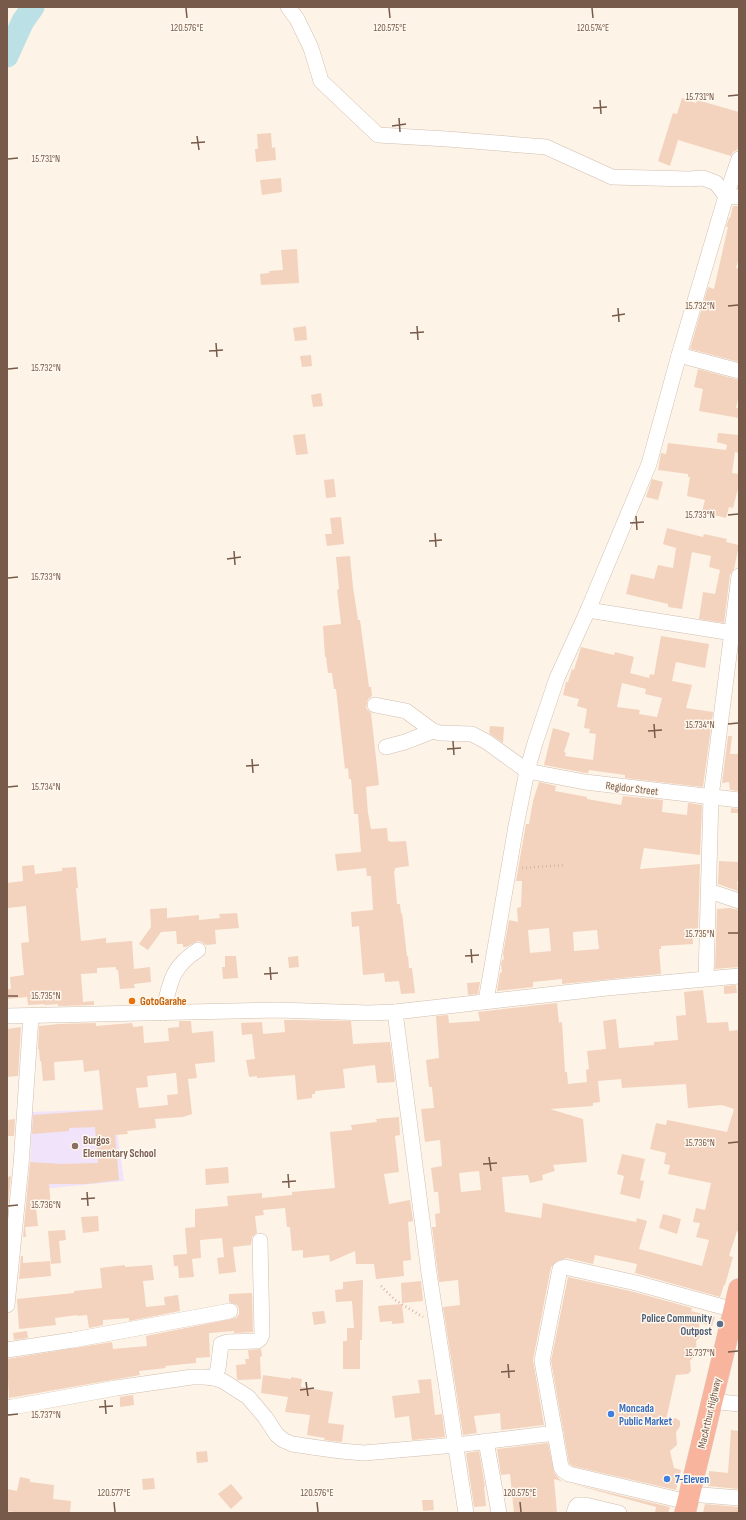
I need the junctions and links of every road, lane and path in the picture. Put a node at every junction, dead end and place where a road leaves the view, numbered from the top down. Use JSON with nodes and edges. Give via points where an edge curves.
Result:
{"nodes":[{"id":1,"x":288,"y":7,"type":"edge"},
{"id":2,"x":739,"y":158,"type":"edge"},
{"id":3,"x":732,"y":196,"type":"edge"},
{"id":4,"x":679,"y":355,"type":"junction"},
{"id":5,"x":739,"y":371,"type":"edge"},
{"id":6,"x":739,"y":576,"type":"edge"},
{"id":7,"x":588,"y":610,"type":"junction"},
{"id":8,"x":735,"y":633,"type":"edge"},
{"id":9,"x":375,"y":705,"type":"dead end"},
{"id":10,"x":433,"y":731,"type":"junction"},
{"id":11,"x":386,"y":747,"type":"dead end"},
{"id":12,"x":527,"y":771,"type":"junction"},
{"id":13,"x":711,"y":797,"type":"junction"},
{"id":14,"x":739,"y":800,"type":"edge"},
{"id":15,"x":566,"y":865,"type":"dead end"},
{"id":16,"x":509,"y":868,"type":"junction"},
{"id":17,"x":709,"y":891,"type":"junction"},
{"id":18,"x":739,"y":901,"type":"edge"},
{"id":19,"x":198,"y":950,"type":"dead end"},
{"id":20,"x":739,"y":976,"type":"edge"},
{"id":21,"x":706,"y":978,"type":"junction"},
{"id":22,"x":486,"y":1001,"type":"junction"},
{"id":23,"x":395,"y":1012,"type":"junction"},
{"id":24,"x":163,"y":1013,"type":"junction"},
{"id":25,"x":7,"y":1016,"type":"edge"},
{"id":26,"x":31,"y":1016,"type":"junction"},
{"id":27,"x":260,"y":1241,"type":"dead end"},
{"id":28,"x":381,"y":1286,"type":"dead end"},
{"id":29,"x":739,"y":1289,"type":"edge"},
{"id":30,"x":7,"y":1305,"type":"edge"},
{"id":31,"x":734,"y":1310,"type":"junction"},
{"id":32,"x":230,"y":1311,"type":"dead end"},
{"id":33,"x":438,"y":1330,"type":"junction"},
{"id":34,"x":7,"y":1350,"type":"edge"},
{"id":35,"x":214,"y":1378,"type":"junction"},
{"id":36,"x":711,"y":1401,"type":"junction"},
{"id":37,"x":739,"y":1404,"type":"edge"},
{"id":38,"x":7,"y":1408,"type":"edge"},
{"id":39,"x":555,"y":1433,"type":"junction"},
{"id":40,"x":486,"y":1441,"type":"junction"},
{"id":41,"x":456,"y":1445,"type":"junction"},
{"id":42,"x":739,"y":1498,"type":"edge"},
{"id":43,"x":688,"y":1503,"type":"edge"},
{"id":44,"x":575,"y":1510,"type":"edge"},
{"id":45,"x":466,"y":1513,"type":"edge"},
{"id":46,"x":499,"y":1513,"type":"edge"},
{"id":47,"x":619,"y":1513,"type":"edge"}],
"edges":[{"from":1,"to":3,"type":"street","via":[[311,48],[321,81],[378,135],[546,147],[612,177],[703,178],[716,183]]},
{"from":2,"to":3,"type":"street"},
{"from":3,"to":4,"type":"street"},
{"from":4,"to":5,"type":"street"},
{"from":4,"to":7,"type":"street","via":[[649,464]]},
{"from":6,"to":8,"type":"street"},
{"from":7,"to":8,"type":"street"},
{"from":7,"to":12,"type":"street","via":[[557,678]]},
{"from":8,"to":13,"type":"street"},
{"from":9,"to":10,"type":"street","via":[[406,711]]},
{"from":10,"to":11,"type":"street"},
{"from":10,"to":12,"type":"street","via":[[472,734]]},
{"from":12,"to":13,"type":"street","name":"Regidor Street","via":[[585,782]]},
{"from":12,"to":16,"type":"street"},
{"from":13,"to":14,"type":"street","name":"Regidor Street"},
{"from":13,"to":17,"type":"street"},
{"from":15,"to":16,"type":"path"},
{"from":16,"to":22,"type":"street"},
{"from":17,"to":18,"type":"street"},
{"from":17,"to":21,"type":"street"},
{"from":19,"to":24,"type":"street","via":[[180,964],[173,975]]},
{"from":20,"to":21,"type":"street"},
{"from":21,"to":22,"type":"street"},
{"from":22,"to":23,"type":"street"},
{"from":23,"to":24,"type":"street","via":[[278,1010]]},
{"from":23,"to":33,"type":"street"},
{"from":24,"to":26,"type":"street"},
{"from":25,"to":26,"type":"street"},
{"from":26,"to":30,"type":"street","via":[[21,1165]]},
{"from":27,"to":35,"type":"street","via":[[262,1335],[257,1341],[221,1344],[218,1369]]},
{"from":28,"to":33,"type":"path","via":[[395,1300],[419,1314]]},
{"from":29,"to":31,"type":"highway","name":"MacArthur Highway"},
{"from":31,"to":36,"type":"highway","name":"MacArthur Highway"},
{"from":31,"to":39,"type":"street","via":[[636,1283],[561,1268],[542,1361]]},
{"from":32,"to":34,"type":"street"},
{"from":33,"to":41,"type":"street"},
{"from":35,"to":38,"type":"street","via":[[192,1377],[116,1388]]},
{"from":35,"to":41,"type":"street","via":[[248,1397],[277,1435],[292,1444],[364,1453]]},
{"from":36,"to":37,"type":"street"},
{"from":36,"to":43,"type":"highway","name":"MacArthur Highway"},
{"from":39,"to":40,"type":"street"},
{"from":39,"to":43,"type":"street","via":[[561,1467],[569,1474]]},
{"from":40,"to":41,"type":"street"},
{"from":40,"to":46,"type":"street"},
{"from":41,"to":45,"type":"street"},
{"from":42,"to":43,"type":"street"},
{"from":44,"to":47,"type":"street","via":[[578,1505],[585,1505]]}]}
